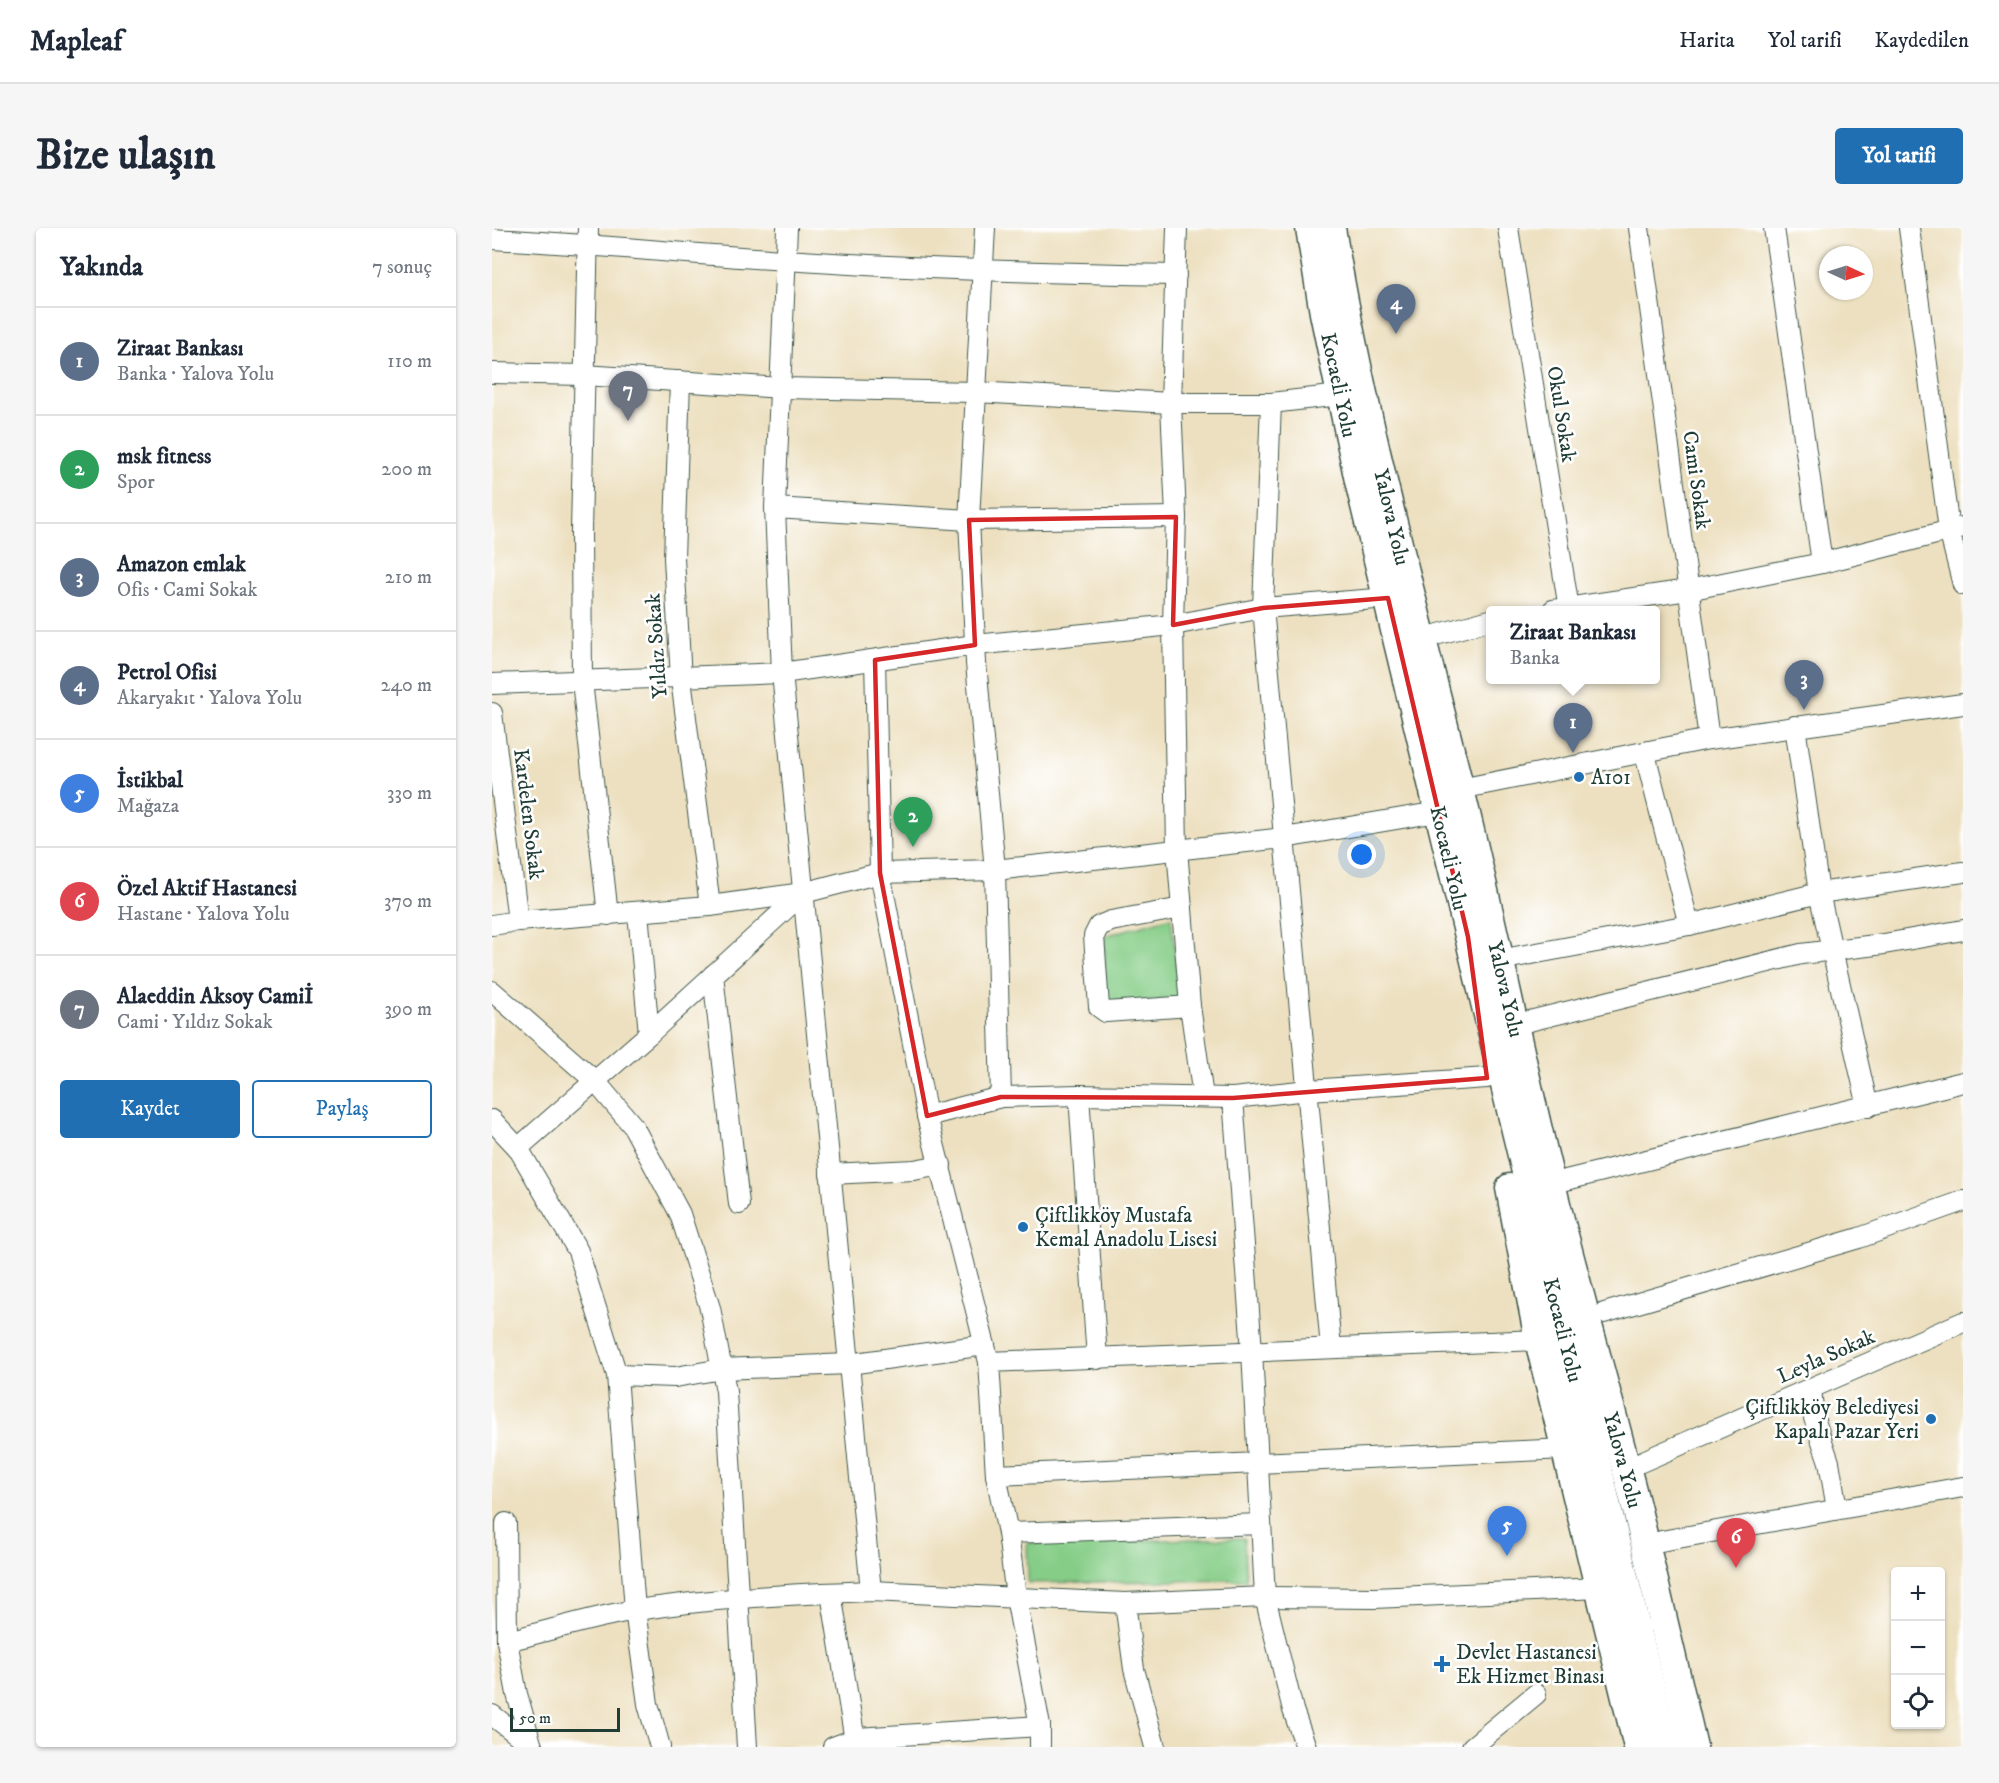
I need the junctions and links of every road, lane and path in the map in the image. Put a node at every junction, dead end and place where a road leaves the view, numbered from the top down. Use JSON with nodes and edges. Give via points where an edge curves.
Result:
{"nodes":[{"id":1,"x":787,"y":228,"type":"edge"},
{"id":2,"x":984,"y":228,"type":"edge"},
{"id":3,"x":1177,"y":228,"type":"edge"},
{"id":4,"x":1310,"y":228,"type":"edge"},
{"id":5,"x":1331,"y":228,"type":"edge"},
{"id":6,"x":1508,"y":228,"type":"edge"},
{"id":7,"x":1639,"y":228,"type":"edge"},
{"id":8,"x":1774,"y":228,"type":"edge"},
{"id":9,"x":1909,"y":228,"type":"edge"},
{"id":10,"x":588,"y":236,"type":"edge"},
{"id":11,"x":492,"y":239,"type":"edge"},
{"id":12,"x":786,"y":260,"type":"junction"},
{"id":13,"x":983,"y":270,"type":"junction"},
{"id":14,"x":1176,"y":275,"type":"junction"},
{"id":15,"x":492,"y":373,"type":"edge"},
{"id":16,"x":584,"y":375,"type":"junction"},
{"id":17,"x":680,"y":381,"type":"junction"},
{"id":18,"x":782,"y":388,"type":"junction"},
{"id":19,"x":975,"y":392,"type":"junction"},
{"id":20,"x":1340,"y":395,"type":"junction"},
{"id":21,"x":1171,"y":403,"type":"junction"},
{"id":22,"x":1270,"y":403,"type":"junction"},
{"id":23,"x":775,"y":508,"type":"junction"},
{"id":24,"x":1176,"y":517,"type":"junction"},
{"id":25,"x":969,"y":520,"type":"junction"},
{"id":26,"x":1956,"y":529,"type":"edge"},
{"id":27,"x":1822,"y":562,"type":"junction"},
{"id":28,"x":1963,"y":585,"type":"edge"},
{"id":29,"x":1688,"y":590,"type":"junction"},
{"id":30,"x":1388,"y":598,"type":"junction"},
{"id":31,"x":1560,"y":606,"type":"edge"},
{"id":32,"x":1586,"y":606,"type":"edge"},
{"id":33,"x":1263,"y":608,"type":"junction"},
{"id":34,"x":1486,"y":621,"type":"edge"},
{"id":35,"x":1173,"y":625,"type":"junction"},
{"id":36,"x":1421,"y":639,"type":"junction"},
{"id":37,"x":975,"y":645,"type":"junction"},
{"id":38,"x":875,"y":660,"type":"junction"},
{"id":39,"x":782,"y":673,"type":"junction"},
{"id":40,"x":681,"y":679,"type":"junction"},
{"id":41,"x":582,"y":681,"type":"junction"},
{"id":42,"x":492,"y":684,"type":"edge"},
{"id":43,"x":1963,"y":704,"type":"edge"},
{"id":44,"x":492,"y":712,"type":"edge"},
{"id":45,"x":1795,"y":726,"type":"junction"},
{"id":46,"x":1709,"y":739,"type":"junction"},
{"id":47,"x":1645,"y":754,"type":"junction"},
{"id":48,"x":1460,"y":789,"type":"junction"},
{"id":49,"x":1438,"y":812,"type":"junction"},
{"id":50,"x":1284,"y":838,"type":"junction"},
{"id":51,"x":1177,"y":849,"type":"junction"},
{"id":52,"x":995,"y":870,"type":"junction"},
{"id":53,"x":1963,"y":872,"type":"edge"},
{"id":54,"x":880,"y":873,"type":"junction"},
{"id":55,"x":803,"y":893,"type":"junction"},
{"id":56,"x":1819,"y":893,"type":"junction"},
{"id":57,"x":710,"y":906,"type":"junction"},
{"id":58,"x":1182,"y":908,"type":"junction"},
{"id":59,"x":638,"y":912,"type":"junction"},
{"id":60,"x":608,"y":915,"type":"junction"},
{"id":61,"x":518,"y":921,"type":"junction"},
{"id":62,"x":492,"y":925,"type":"edge"},
{"id":63,"x":1689,"y":925,"type":"junction"},
{"id":64,"x":1963,"y":930,"type":"edge"},
{"id":65,"x":1468,"y":938,"type":"junction"},
{"id":66,"x":1832,"y":949,"type":"junction"},
{"id":67,"x":1499,"y":960,"type":"junction"},
{"id":68,"x":713,"y":975,"type":"junction"},
{"id":69,"x":492,"y":991,"type":"edge"},
{"id":70,"x":1190,"y":1006,"type":"junction"},
{"id":71,"x":1513,"y":1025,"type":"junction"},
{"id":72,"x":649,"y":1034,"type":"junction"},
{"id":73,"x":1487,"y":1078,"type":"junction"},
{"id":74,"x":595,"y":1081,"type":"junction"},
{"id":75,"x":1963,"y":1082,"type":"edge"},
{"id":76,"x":1309,"y":1090,"type":"junction"},
{"id":77,"x":1079,"y":1095,"type":"junction"},
{"id":78,"x":1532,"y":1096,"type":"junction"},
{"id":79,"x":1001,"y":1097,"type":"junction"},
{"id":80,"x":1203,"y":1097,"type":"junction"},
{"id":81,"x":1233,"y":1098,"type":"junction"},
{"id":82,"x":1868,"y":1107,"type":"junction"},
{"id":83,"x":927,"y":1116,"type":"junction"},
{"id":84,"x":492,"y":1120,"type":"edge"},
{"id":85,"x":518,"y":1148,"type":"junction"},
{"id":86,"x":941,"y":1165,"type":"junction"},
{"id":87,"x":830,"y":1174,"type":"junction"},
{"id":88,"x":1566,"y":1180,"type":"junction"},
{"id":89,"x":1963,"y":1201,"type":"edge"},
{"id":90,"x":739,"y":1204,"type":"dead end"},
{"id":91,"x":1604,"y":1312,"type":"junction"},
{"id":92,"x":1963,"y":1322,"type":"edge"},
{"id":93,"x":1539,"y":1340,"type":"junction"},
{"id":94,"x":1331,"y":1348,"type":"junction"},
{"id":95,"x":1252,"y":1351,"type":"junction"},
{"id":96,"x":987,"y":1354,"type":"junction"},
{"id":97,"x":1097,"y":1359,"type":"junction"},
{"id":98,"x":849,"y":1364,"type":"junction"},
{"id":99,"x":722,"y":1369,"type":"junction"},
{"id":100,"x":617,"y":1375,"type":"junction"},
{"id":101,"x":1811,"y":1389,"type":"junction"},
{"id":102,"x":1566,"y":1449,"type":"junction"},
{"id":103,"x":1641,"y":1462,"type":"junction"},
{"id":104,"x":1259,"y":1463,"type":"junction"},
{"id":105,"x":996,"y":1475,"type":"junction"},
{"id":106,"x":1963,"y":1487,"type":"edge"},
{"id":107,"x":1837,"y":1509,"type":"junction"},
{"id":108,"x":506,"y":1523,"type":"dead end"},
{"id":109,"x":1261,"y":1524,"type":"junction"},
{"id":110,"x":1008,"y":1533,"type":"junction"},
{"id":111,"x":1660,"y":1541,"type":"junction"},
{"id":112,"x":1599,"y":1588,"type":"junction"},
{"id":113,"x":871,"y":1591,"type":"junction"},
{"id":114,"x":831,"y":1593,"type":"junction"},
{"id":115,"x":737,"y":1597,"type":"junction"},
{"id":116,"x":1016,"y":1597,"type":"junction"},
{"id":117,"x":1265,"y":1597,"type":"junction"},
{"id":118,"x":1125,"y":1603,"type":"junction"},
{"id":119,"x":635,"y":1610,"type":"junction"},
{"id":120,"x":507,"y":1641,"type":"junction"},
{"id":121,"x":1536,"y":1694,"type":"dead end"},
{"id":122,"x":492,"y":1715,"type":"edge"},
{"id":123,"x":1040,"y":1726,"type":"junction"},
{"id":124,"x":856,"y":1742,"type":"edge"},
{"id":125,"x":532,"y":1746,"type":"edge"},
{"id":126,"x":660,"y":1747,"type":"edge"},
{"id":127,"x":747,"y":1747,"type":"edge"},
{"id":128,"x":833,"y":1747,"type":"edge"},
{"id":129,"x":1040,"y":1747,"type":"edge"},
{"id":130,"x":1155,"y":1747,"type":"edge"},
{"id":131,"x":1306,"y":1747,"type":"edge"},
{"id":132,"x":1472,"y":1747,"type":"edge"},
{"id":133,"x":1638,"y":1747,"type":"edge"},
{"id":134,"x":1665,"y":1747,"type":"edge"},
{"id":135,"x":1693,"y":1747,"type":"edge"},
{"id":136,"x":1711,"y":1747,"type":"edge"}],
"edges":[{"from":1,"to":12,"type":"street"},
{"from":2,"to":13,"type":"street"},
{"from":3,"to":14,"type":"street"},
{"from":4,"to":20,"type":"highway","name":"Kocaeli̇ Yolu"},
{"from":5,"to":36,"type":"highway","name":"Yalova Yolu","via":[[1348,325]]},
{"from":6,"to":31,"type":"street","name":"Okul Sokak"},
{"from":7,"to":29,"type":"street","name":"Cami Sokak"},
{"from":8,"to":27,"type":"street"},
{"from":9,"to":26,"type":"street"},
{"from":10,"to":11,"type":"street"},
{"from":10,"to":12,"type":"street"},
{"from":10,"to":16,"type":"street"},
{"from":12,"to":13,"type":"street"},
{"from":12,"to":18,"type":"street"},
{"from":13,"to":14,"type":"street"},
{"from":13,"to":19,"type":"street"},
{"from":14,"to":21,"type":"street"},
{"from":15,"to":16,"type":"street"},
{"from":16,"to":17,"type":"street"},
{"from":16,"to":41,"type":"street"},
{"from":17,"to":18,"type":"street"},
{"from":17,"to":40,"type":"street","name":"Yıldız Sokak","via":[[674,558]]},
{"from":18,"to":19,"type":"street"},
{"from":18,"to":23,"type":"street"},
{"from":19,"to":21,"type":"street"},
{"from":19,"to":25,"type":"street"},
{"from":20,"to":22,"type":"street"},
{"from":20,"to":30,"type":"highway","name":"Kocaeli̇ Yolu"},
{"from":21,"to":22,"type":"street"},
{"from":21,"to":24,"type":"street"},
{"from":22,"to":33,"type":"street"},
{"from":23,"to":25,"type":"street"},
{"from":23,"to":39,"type":"street"},
{"from":24,"to":25,"type":"street"},
{"from":24,"to":35,"type":"street"},
{"from":25,"to":37,"type":"street"},
{"from":26,"to":27,"type":"street"},
{"from":26,"to":28,"type":"street"},
{"from":27,"to":29,"type":"street"},
{"from":29,"to":32,"type":"street"},
{"from":29,"to":46,"type":"street","name":"Cami Sokak"},
{"from":30,"to":33,"type":"street"},
{"from":30,"to":49,"type":"highway","name":"Kocaeli̇ Yolu"},
{"from":33,"to":35,"type":"street"},
{"from":33,"to":50,"type":"street"},
{"from":34,"to":36,"type":"street"},
{"from":35,"to":37,"type":"street"},
{"from":35,"to":51,"type":"street"},
{"from":36,"to":48,"type":"highway","name":"Yalova Yolu"},
{"from":37,"to":38,"type":"street"},
{"from":37,"to":52,"type":"street"},
{"from":38,"to":39,"type":"street"},
{"from":38,"to":54,"type":"street"},
{"from":39,"to":40,"type":"street"},
{"from":39,"to":55,"type":"street"},
{"from":40,"to":41,"type":"street"},
{"from":40,"to":57,"type":"street","name":"Yıldız Sokak"},
{"from":41,"to":42,"type":"street"},
{"from":41,"to":60,"type":"street"},
{"from":43,"to":45,"type":"street"},
{"from":44,"to":61,"type":"street","name":"Kardelen Sokak"},
{"from":45,"to":46,"type":"street"},
{"from":45,"to":56,"type":"street"},
{"from":46,"to":47,"type":"street"},
{"from":47,"to":48,"type":"street"},
{"from":47,"to":63,"type":"street"},
{"from":48,"to":67,"type":"highway","name":"Yalova Yolu"},
{"from":49,"to":50,"type":"street"},
{"from":49,"to":65,"type":"highway","name":"Kocaeli̇ Yolu"},
{"from":50,"to":51,"type":"street"},
{"from":50,"to":76,"type":"street"},
{"from":51,"to":52,"type":"street"},
{"from":51,"to":58,"type":"street"},
{"from":52,"to":54,"type":"street"},
{"from":52,"to":79,"type":"street"},
{"from":53,"to":56,"type":"street"},
{"from":54,"to":55,"type":"street"},
{"from":54,"to":83,"type":"street"},
{"from":55,"to":57,"type":"street"},
{"from":55,"to":68,"type":"street"},
{"from":55,"to":87,"type":"street"},
{"from":56,"to":63,"type":"street"},
{"from":56,"to":66,"type":"street"},
{"from":57,"to":59,"type":"street"},
{"from":58,"to":70,"type":"street"},
{"from":58,"to":70,"type":"street","via":[[1098,926],[1094,936],[1099,1007],[1106,1012]]},
{"from":59,"to":60,"type":"street"},
{"from":59,"to":72,"type":"street"},
{"from":60,"to":61,"type":"street"},
{"from":61,"to":62,"type":"street"},
{"from":63,"to":67,"type":"street"},
{"from":64,"to":66,"type":"street"},
{"from":65,"to":73,"type":"highway"},
{"from":65,"to":134,"type":"highway","name":"Kocaeli̇ Yolu"},
{"from":66,"to":71,"type":"street"},
{"from":66,"to":82,"type":"street"},
{"from":67,"to":71,"type":"highway","name":"Yalova Yolu"},
{"from":68,"to":72,"type":"street"},
{"from":68,"to":90,"type":"street"},
{"from":69,"to":74,"type":"street"},
{"from":70,"to":80,"type":"street"},
{"from":71,"to":78,"type":"highway","name":"Yalova Yolu"},
{"from":72,"to":74,"type":"street"},
{"from":73,"to":76,"type":"street"},
{"from":73,"to":93,"type":"highway"},
{"from":74,"to":85,"type":"street"},
{"from":74,"to":99,"type":"street","via":[[633,1126],[680,1214],[710,1308]]},
{"from":75,"to":82,"type":"street"},
{"from":76,"to":81,"type":"street"},
{"from":76,"to":94,"type":"street"},
{"from":77,"to":79,"type":"street"},
{"from":77,"to":80,"type":"street"},
{"from":77,"to":97,"type":"street"},
{"from":78,"to":88,"type":"highway"},
{"from":78,"to":135,"type":"highway","name":"Yalova Yolu"},
{"from":79,"to":83,"type":"street"},
{"from":80,"to":81,"type":"street"},
{"from":81,"to":95,"type":"street"},
{"from":82,"to":88,"type":"street"},
{"from":83,"to":86,"type":"street"},
{"from":84,"to":85,"type":"street"},
{"from":85,"to":100,"type":"street","via":[[578,1251]]},
{"from":86,"to":87,"type":"street"},
{"from":86,"to":96,"type":"street"},
{"from":87,"to":98,"type":"street"},
{"from":88,"to":91,"type":"highway"},
{"from":89,"to":91,"type":"street","via":[[1859,1238]]},
{"from":91,"to":103,"type":"highway"},
{"from":92,"to":101,"type":"street","name":"Leyla Sokak"},
{"from":93,"to":94,"type":"street"},
{"from":93,"to":102,"type":"highway"},
{"from":94,"to":95,"type":"street"},
{"from":95,"to":97,"type":"street"},
{"from":95,"to":104,"type":"street"},
{"from":96,"to":97,"type":"street"},
{"from":96,"to":98,"type":"street"},
{"from":96,"to":105,"type":"street"},
{"from":98,"to":99,"type":"street"},
{"from":98,"to":113,"type":"street"},
{"from":99,"to":100,"type":"street","via":[[675,1377]]},
{"from":99,"to":115,"type":"street"},
{"from":100,"to":119,"type":"street"},
{"from":101,"to":103,"type":"street","name":"Leyla Sokak"},
{"from":101,"to":107,"type":"street","via":[[1814,1418],[1829,1462]]},
{"from":102,"to":104,"type":"street"},
{"from":102,"to":112,"type":"highway"},
{"from":103,"to":111,"type":"highway"},
{"from":104,"to":105,"type":"street"},
{"from":104,"to":109,"type":"street"},
{"from":105,"to":110,"type":"street"},
{"from":106,"to":107,"type":"street"},
{"from":107,"to":111,"type":"street"},
{"from":108,"to":120,"type":"street"},
{"from":109,"to":110,"type":"street"},
{"from":109,"to":117,"type":"street"},
{"from":110,"to":116,"type":"street"},
{"from":111,"to":136,"type":"highway"},
{"from":112,"to":117,"type":"street","via":[[1374,1598]]},
{"from":112,"to":133,"type":"highway"},
{"from":113,"to":114,"type":"street"},
{"from":113,"to":116,"type":"street"},
{"from":114,"to":115,"type":"street"},
{"from":114,"to":124,"type":"street"},
{"from":115,"to":119,"type":"street"},
{"from":115,"to":127,"type":"street"},
{"from":116,"to":118,"type":"street"},
{"from":116,"to":123,"type":"street"},
{"from":117,"to":118,"type":"street"},
{"from":117,"to":131,"type":"street"},
{"from":118,"to":130,"type":"street","via":[[1134,1669]]},
{"from":119,"to":120,"type":"street"},
{"from":119,"to":126,"type":"street","via":[[648,1704]]},
{"from":120,"to":125,"type":"street"},
{"from":121,"to":132,"type":"street"},
{"from":122,"to":125,"type":"street"},
{"from":123,"to":124,"type":"street"},
{"from":123,"to":129,"type":"street"},
{"from":124,"to":128,"type":"street"}]}
